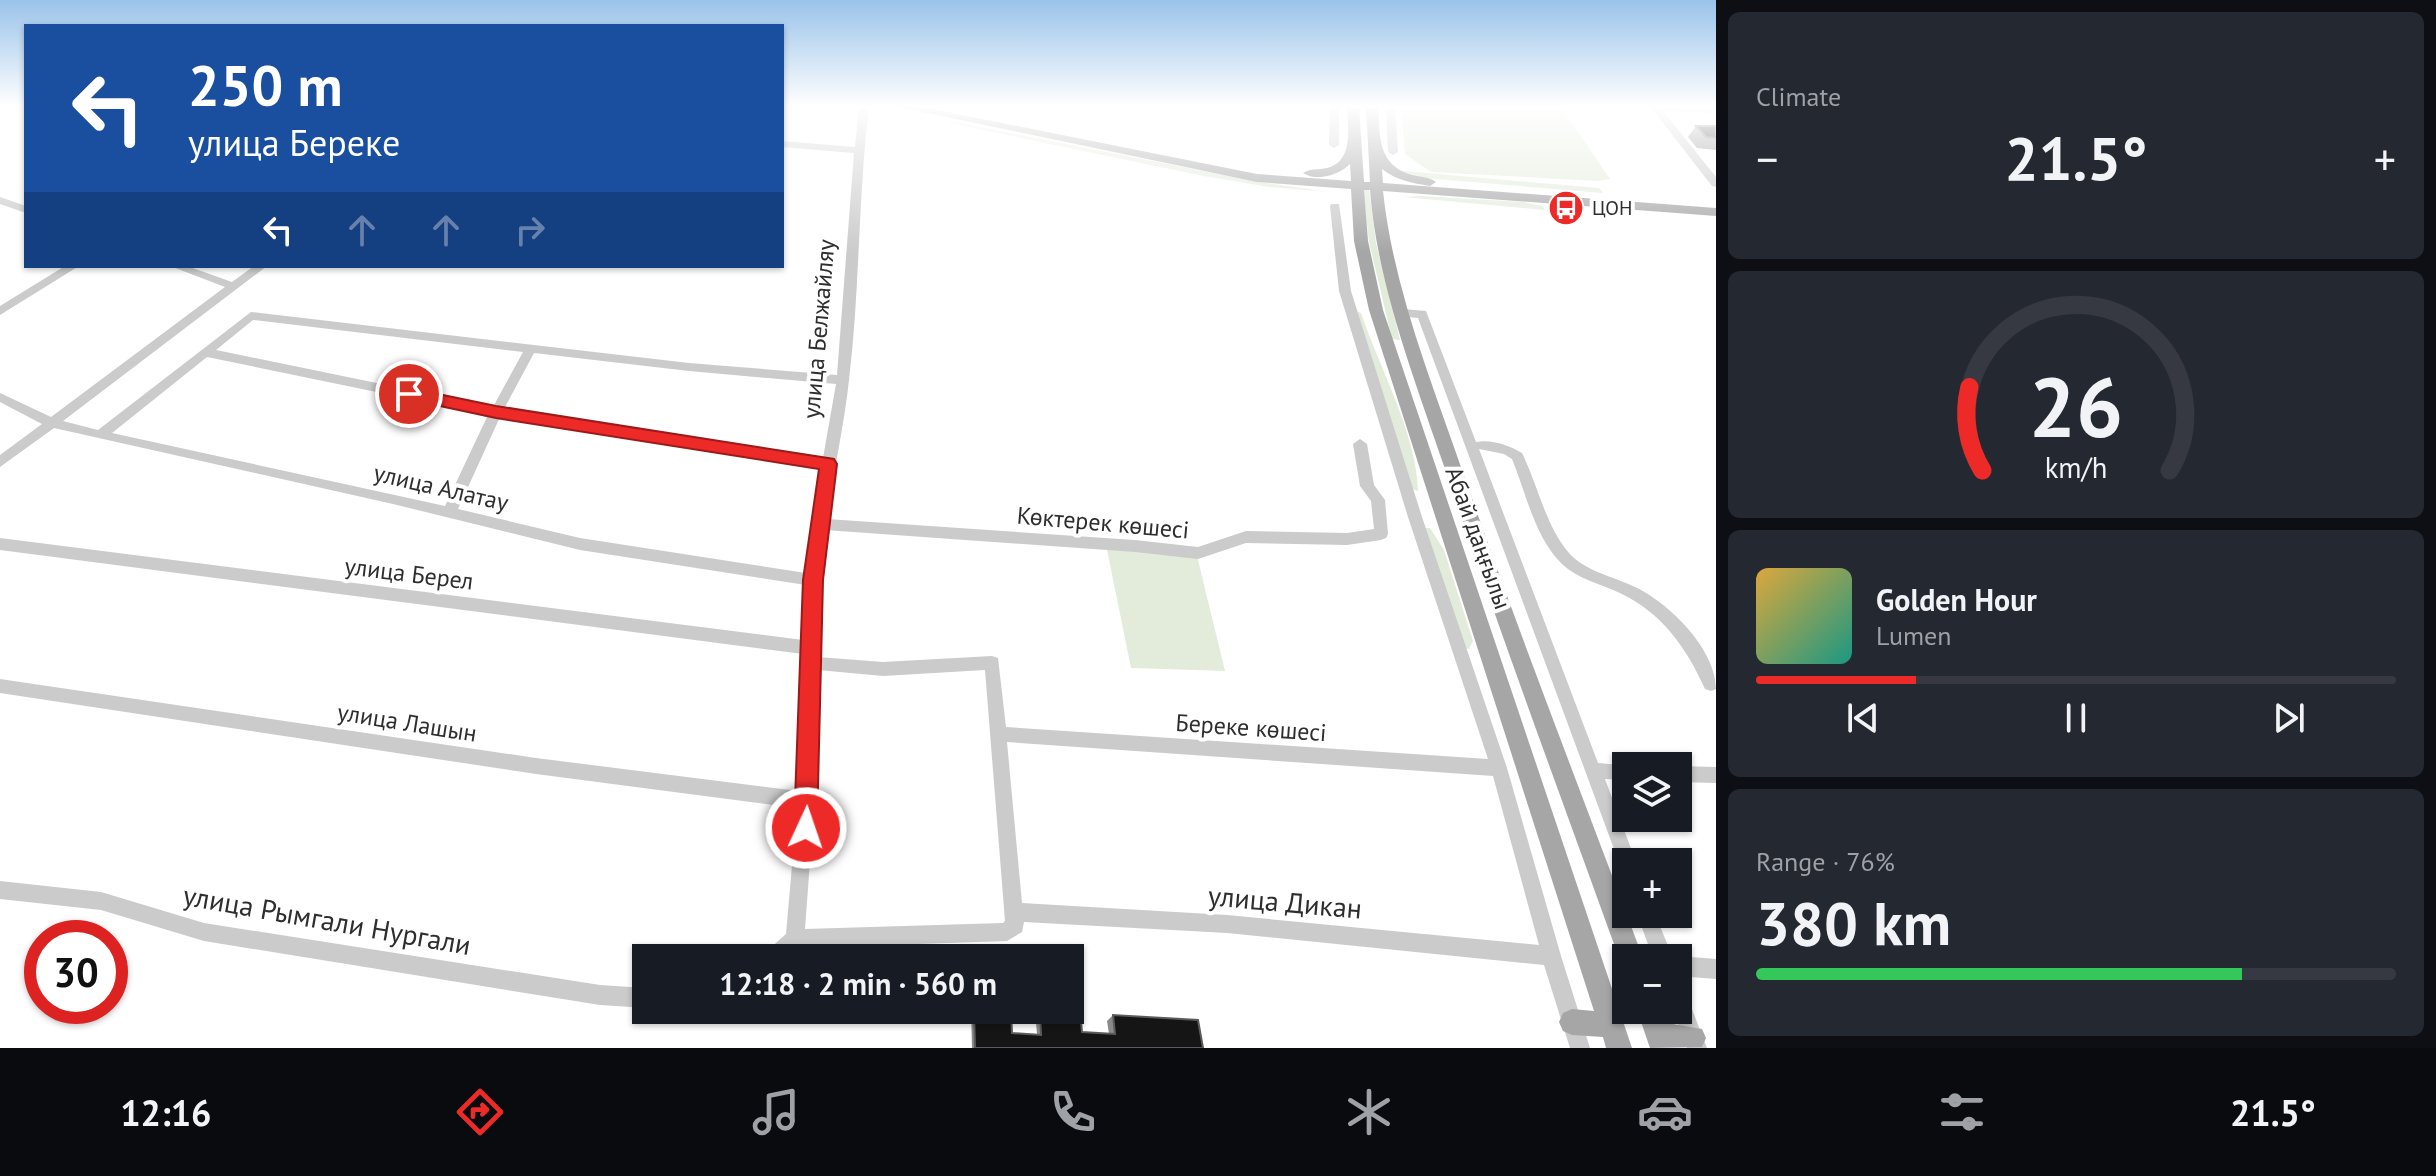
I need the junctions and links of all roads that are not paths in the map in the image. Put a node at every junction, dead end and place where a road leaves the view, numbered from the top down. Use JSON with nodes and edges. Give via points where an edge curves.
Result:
{"nodes":[{"id":1,"x":858,"y":155,"type":"edge"},
{"id":2,"x":1164,"y":155,"type":"edge"},
{"id":3,"x":1351,"y":155,"type":"edge"},
{"id":4,"x":1357,"y":155,"type":"edge"},
{"id":5,"x":1373,"y":155,"type":"edge"},
{"id":6,"x":1379,"y":155,"type":"edge"},
{"id":7,"x":1693,"y":155,"type":"edge"},
{"id":8,"x":1294,"y":177,"type":"junction"},
{"id":9,"x":1366,"y":183,"type":"junction"},
{"id":10,"x":1716,"y":184,"type":"edge"},
{"id":11,"x":1441,"y":189,"type":"junction"},
{"id":12,"x":0,"y":200,"type":"edge"},
{"id":13,"x":1716,"y":203,"type":"edge"},
{"id":14,"x":1335,"y":206,"type":"dead end"},
{"id":15,"x":24,"y":209,"type":"edge"},
{"id":16,"x":1716,"y":212,"type":"edge"},
{"id":17,"x":1361,"y":241,"type":"junction"},
{"id":18,"x":1384,"y":243,"type":"junction"},
{"id":19,"x":70,"y":268,"type":"edge"},
{"id":20,"x":182,"y":268,"type":"edge"},
{"id":21,"x":258,"y":268,"type":"edge"},
{"id":22,"x":233,"y":286,"type":"junction"},
{"id":23,"x":0,"y":311,"type":"edge"},
{"id":24,"x":1402,"y":313,"type":"junction"},
{"id":25,"x":531,"y":347,"type":"junction"},
{"id":26,"x":1388,"y":349,"type":"junction"},
{"id":27,"x":1413,"y":351,"type":"junction"},
{"id":28,"x":205,"y":352,"type":"junction"},
{"id":29,"x":843,"y":380,"type":"junction"},
{"id":30,"x":0,"y":397,"type":"edge"},
{"id":31,"x":496,"y":412,"type":"junction"},
{"id":32,"x":56,"y":424,"type":"junction"},
{"id":33,"x":100,"y":435,"type":"junction"},
{"id":34,"x":1360,"y":444,"type":"dead end"},
{"id":35,"x":1481,"y":445,"type":"dead end"},
{"id":36,"x":0,"y":462,"type":"edge"},
{"id":37,"x":828,"y":464,"type":"junction"},
{"id":38,"x":449,"y":513,"type":"junction"},
{"id":39,"x":819,"y":524,"type":"junction"},
{"id":40,"x":0,"y":544,"type":"edge"},
{"id":41,"x":813,"y":580,"type":"junction"},
{"id":42,"x":811,"y":656,"type":"junction"},
{"id":43,"x":1711,"y":684,"type":"dead end"},
{"id":44,"x":0,"y":686,"type":"edge"},
{"id":45,"x":1000,"y":734,"type":"junction"},
{"id":46,"x":1499,"y":768,"type":"junction"},
{"id":47,"x":1592,"y":771,"type":"junction"},
{"id":48,"x":1612,"y":772,"type":"edge"},
{"id":49,"x":1692,"y":774,"type":"edge"},
{"id":50,"x":1716,"y":775,"type":"edge"},
{"id":51,"x":808,"y":801,"type":"junction"},
{"id":52,"x":1622,"y":848,"type":"edge"},
{"id":53,"x":0,"y":890,"type":"edge"},
{"id":54,"x":1014,"y":912,"type":"junction"},
{"id":55,"x":795,"y":939,"type":"junction"},
{"id":56,"x":789,"y":944,"type":"edge"},
{"id":57,"x":1626,"y":944,"type":"edge"},
{"id":58,"x":1551,"y":956,"type":"junction"},
{"id":59,"x":1692,"y":967,"type":"edge"},
{"id":60,"x":1716,"y":969,"type":"edge"},
{"id":61,"x":632,"y":997,"type":"edge"},
{"id":62,"x":1572,"y":1022,"type":"junction"},
{"id":63,"x":1688,"y":1024,"type":"edge"},
{"id":64,"x":1616,"y":1036,"type":"edge"},
{"id":65,"x":1661,"y":1042,"type":"edge"},
{"id":66,"x":1695,"y":1043,"type":"edge"},
{"id":67,"x":1580,"y":1048,"type":"edge"}],
"edges":[{"from":1,"to":29,"type":"street","name":"улица Белжайляу"},
{"from":2,"to":8,"type":"main road"},
{"from":3,"to":8,"type":"main road","via":[[1338,169]]},
{"from":4,"to":9,"type":"main road"},
{"from":5,"to":9,"type":"main road","name":"Абай даңғылы"},
{"from":6,"to":11,"type":"main road","via":[[1392,172]]},
{"from":7,"to":10,"type":"street"},
{"from":8,"to":9,"type":"main road"},
{"from":8,"to":17,"type":"main road","via":[[1344,197]]},
{"from":9,"to":11,"type":"main road"},
{"from":9,"to":17,"type":"main road"},
{"from":9,"to":18,"type":"main road","name":"Абай даңғылы"},
{"from":11,"to":13,"type":"main road"},
{"from":11,"to":16,"type":"main road"},
{"from":11,"to":18,"type":"main road","via":[[1403,194],[1388,202]]},
{"from":12,"to":15,"type":"street"},
{"from":14,"to":46,"type":"street","via":[[1345,291]]},
{"from":17,"to":26,"type":"main road"},
{"from":18,"to":24,"type":"main road","name":"Абай даңғылы"},
{"from":19,"to":23,"type":"street"},
{"from":20,"to":22,"type":"street"},
{"from":21,"to":22,"type":"street"},
{"from":22,"to":32,"type":"street"},
{"from":24,"to":27,"type":"main road","name":"Абай даңғылы"},
{"from":24,"to":47,"type":"street","via":[[1422,314]]},
{"from":25,"to":28,"type":"street","via":[[251,316]]},
{"from":25,"to":29,"type":"street"},
{"from":25,"to":31,"type":"street"},
{"from":26,"to":27,"type":"main road"},
{"from":26,"to":64,"type":"main road"},
{"from":27,"to":57,"type":"main road","name":"Абай даңғылы"},
{"from":28,"to":31,"type":"street"},
{"from":28,"to":33,"type":"street"},
{"from":29,"to":37,"type":"street","name":"улица Белжайляу"},
{"from":30,"to":32,"type":"street","name":"улица Алатау"},
{"from":31,"to":37,"type":"street"},
{"from":31,"to":38,"type":"street"},
{"from":32,"to":33,"type":"street","name":"улица Алатау"},
{"from":32,"to":36,"type":"street"},
{"from":33,"to":38,"type":"street","name":"улица Алатау"},
{"from":34,"to":39,"type":"street","name":"Көктерек көшесі","via":[[1367,486],[1378,500],[1381,534],[1347,539],[1246,537],[1198,553]]},
{"from":35,"to":43,"type":"street","via":[[1517,456],[1564,557],[1588,574],[1641,596],[1670,621],[1693,646]]},
{"from":37,"to":39,"type":"street","name":"улица Белжайляу"},
{"from":38,"to":41,"type":"street","name":"улица Алатау","via":[[580,544]]},
{"from":39,"to":41,"type":"street","name":"улица Белжайляу"},
{"from":40,"to":42,"type":"street","name":"улица Берел"},
{"from":41,"to":42,"type":"street","name":"улица Белжайляу"},
{"from":42,"to":45,"type":"street","via":[[883,669],[992,663]]},
{"from":42,"to":51,"type":"street","name":"улица Белжайляу"},
{"from":44,"to":51,"type":"street","name":"улица Лашын"},
{"from":45,"to":46,"type":"street","name":"Береке көшесі"},
{"from":45,"to":54,"type":"street"},
{"from":46,"to":58,"type":"street"},
{"from":47,"to":48,"type":"street"},
{"from":47,"to":52,"type":"street"},
{"from":49,"to":50,"type":"street"},
{"from":51,"to":55,"type":"street","name":"улица Белжайляу"},
{"from":53,"to":61,"type":"street","name":"улица Рымгали Нургали","via":[[101,901],[204,932]]},
{"from":54,"to":55,"type":"street","via":[[1015,925],[1007,932]]},
{"from":54,"to":58,"type":"street","name":"улица Дикан","via":[[1227,924]]},
{"from":55,"to":56,"type":"street"},
{"from":58,"to":62,"type":"street"},
{"from":59,"to":60,"type":"street"},
{"from":62,"to":64,"type":"main road"},
{"from":62,"to":67,"type":"street"},
{"from":63,"to":66,"type":"street"},
{"from":65,"to":66,"type":"main road"}]}
